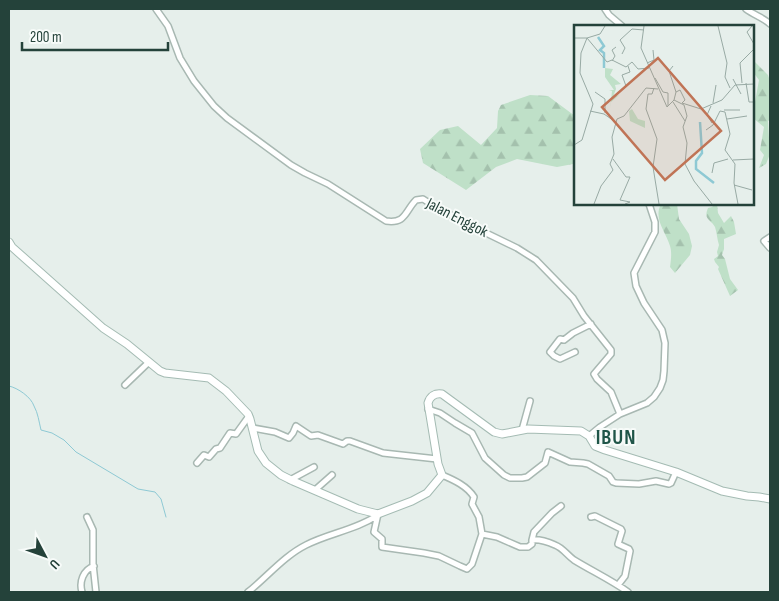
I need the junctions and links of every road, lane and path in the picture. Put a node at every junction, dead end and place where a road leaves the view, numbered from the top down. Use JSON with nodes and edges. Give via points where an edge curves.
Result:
{"nodes":[{"id":1,"x":156,"y":9,"type":"edge"},
{"id":2,"x":605,"y":9,"type":"edge"},
{"id":3,"x":746,"y":9,"type":"edge"},
{"id":4,"x":770,"y":24,"type":"edge"},
{"id":5,"x":621,"y":25,"type":"edge"},
{"id":6,"x":649,"y":205,"type":"edge"},
{"id":7,"x":770,"y":237,"type":"edge"},
{"id":8,"x":9,"y":242,"type":"edge"},
{"id":9,"x":770,"y":248,"type":"edge"},
{"id":10,"x":591,"y":324,"type":"junction"},
{"id":11,"x":576,"y":352,"type":"dead end"},
{"id":12,"x":149,"y":362,"type":"junction"},
{"id":13,"x":126,"y":385,"type":"dead end"},
{"id":14,"x":530,"y":401,"type":"dead end"},
{"id":15,"x":428,"y":409,"type":"junction"},
{"id":16,"x":620,"y":414,"type":"junction"},
{"id":17,"x":249,"y":416,"type":"junction"},
{"id":18,"x":253,"y":428,"type":"junction"},
{"id":19,"x":522,"y":430,"type":"junction"},
{"id":20,"x":589,"y":436,"type":"junction"},
{"id":21,"x":436,"y":459,"type":"junction"},
{"id":22,"x":198,"y":463,"type":"dead end"},
{"id":23,"x":314,"y":467,"type":"dead end"},
{"id":24,"x":676,"y":472,"type":"junction"},
{"id":25,"x":332,"y":475,"type":"dead end"},
{"id":26,"x":442,"y":475,"type":"junction"},
{"id":27,"x":290,"y":480,"type":"junction"},
{"id":28,"x":315,"y":490,"type":"junction"},
{"id":29,"x":770,"y":497,"type":"edge"},
{"id":30,"x":561,"y":506,"type":"dead end"},
{"id":31,"x":378,"y":514,"type":"junction"},
{"id":32,"x":87,"y":517,"type":"dead end"},
{"id":33,"x":591,"y":517,"type":"dead end"},
{"id":34,"x":482,"y":534,"type":"junction"},
{"id":35,"x":532,"y":540,"type":"junction"},
{"id":36,"x":94,"y":566,"type":"junction"},
{"id":37,"x":618,"y":585,"type":"junction"},
{"id":38,"x":82,"y":592,"type":"edge"},
{"id":39,"x":96,"y":592,"type":"edge"},
{"id":40,"x":248,"y":592,"type":"edge"},
{"id":41,"x":628,"y":592,"type":"edge"}],
"edges":[{"from":1,"to":10,"type":"street","name":"Jalan Enggok","via":[[168,26],[180,58],[214,106],[291,165],[386,221],[401,219],[416,200],[423,199],[517,248],[545,268],[573,298]]},
{"from":2,"to":5,"type":"street"},
{"from":3,"to":4,"type":"street"},
{"from":6,"to":16,"type":"street","via":[[655,232],[634,273],[644,303],[662,330],[665,344],[663,380],[647,403]]},
{"from":7,"to":9,"type":"street","via":[[764,241]]},
{"from":8,"to":12,"type":"main road","via":[[78,306]]},
{"from":10,"to":11,"type":"street","via":[[564,340],[560,339],[550,352],[560,359]]},
{"from":10,"to":16,"type":"street","name":"Jalan Enggok","via":[[612,352],[594,374],[611,392]]},
{"from":12,"to":13,"type":"street"},
{"from":12,"to":17,"type":"main road","via":[[165,373],[209,378]]},
{"from":14,"to":19,"type":"street"},
{"from":15,"to":19,"type":"main road","via":[[431,397],[442,394],[494,432],[502,434]]},
{"from":15,"to":21,"type":"main road"},
{"from":15,"to":24,"type":"street","via":[[472,433],[485,458],[510,478],[527,477],[545,463],[548,452],[570,462],[588,464],[619,484],[656,481],[669,484]]},
{"from":16,"to":20,"type":"street"},
{"from":17,"to":18,"type":"main road"},
{"from":17,"to":22,"type":"street","via":[[236,434],[230,433],[220,448],[209,457],[204,455]]},
{"from":18,"to":21,"type":"street","via":[[289,438],[296,426],[311,436],[318,435],[343,444],[350,441],[383,453]]},
{"from":18,"to":27,"type":"main road","via":[[260,456]]},
{"from":19,"to":20,"type":"main road","via":[[571,430]]},
{"from":20,"to":24,"type":"main road","via":[[595,446]]},
{"from":21,"to":26,"type":"main road"},
{"from":23,"to":27,"type":"street"},
{"from":24,"to":29,"type":"main road","via":[[722,491]]},
{"from":25,"to":28,"type":"street"},
{"from":26,"to":31,"type":"main road","via":[[427,493]]},
{"from":26,"to":34,"type":"street","via":[[472,494]]},
{"from":27,"to":28,"type":"main road"},
{"from":28,"to":31,"type":"main road"},
{"from":30,"to":35,"type":"street","via":[[534,532]]},
{"from":31,"to":34,"type":"street","via":[[374,532],[382,539],[382,546],[439,556],[467,569],[472,564]]},
{"from":31,"to":40,"type":"street","via":[[364,524],[306,545]]},
{"from":32,"to":36,"type":"street","via":[[93,530]]},
{"from":33,"to":37,"type":"street","via":[[621,529],[618,544],[630,549],[625,576]]},
{"from":34,"to":35,"type":"street","via":[[520,547],[528,547]]},
{"from":35,"to":37,"type":"street","via":[[560,547],[572,558]]},
{"from":36,"to":38,"type":"street","via":[[83,576]]},
{"from":36,"to":39,"type":"street"},
{"from":37,"to":41,"type":"street"}]}
